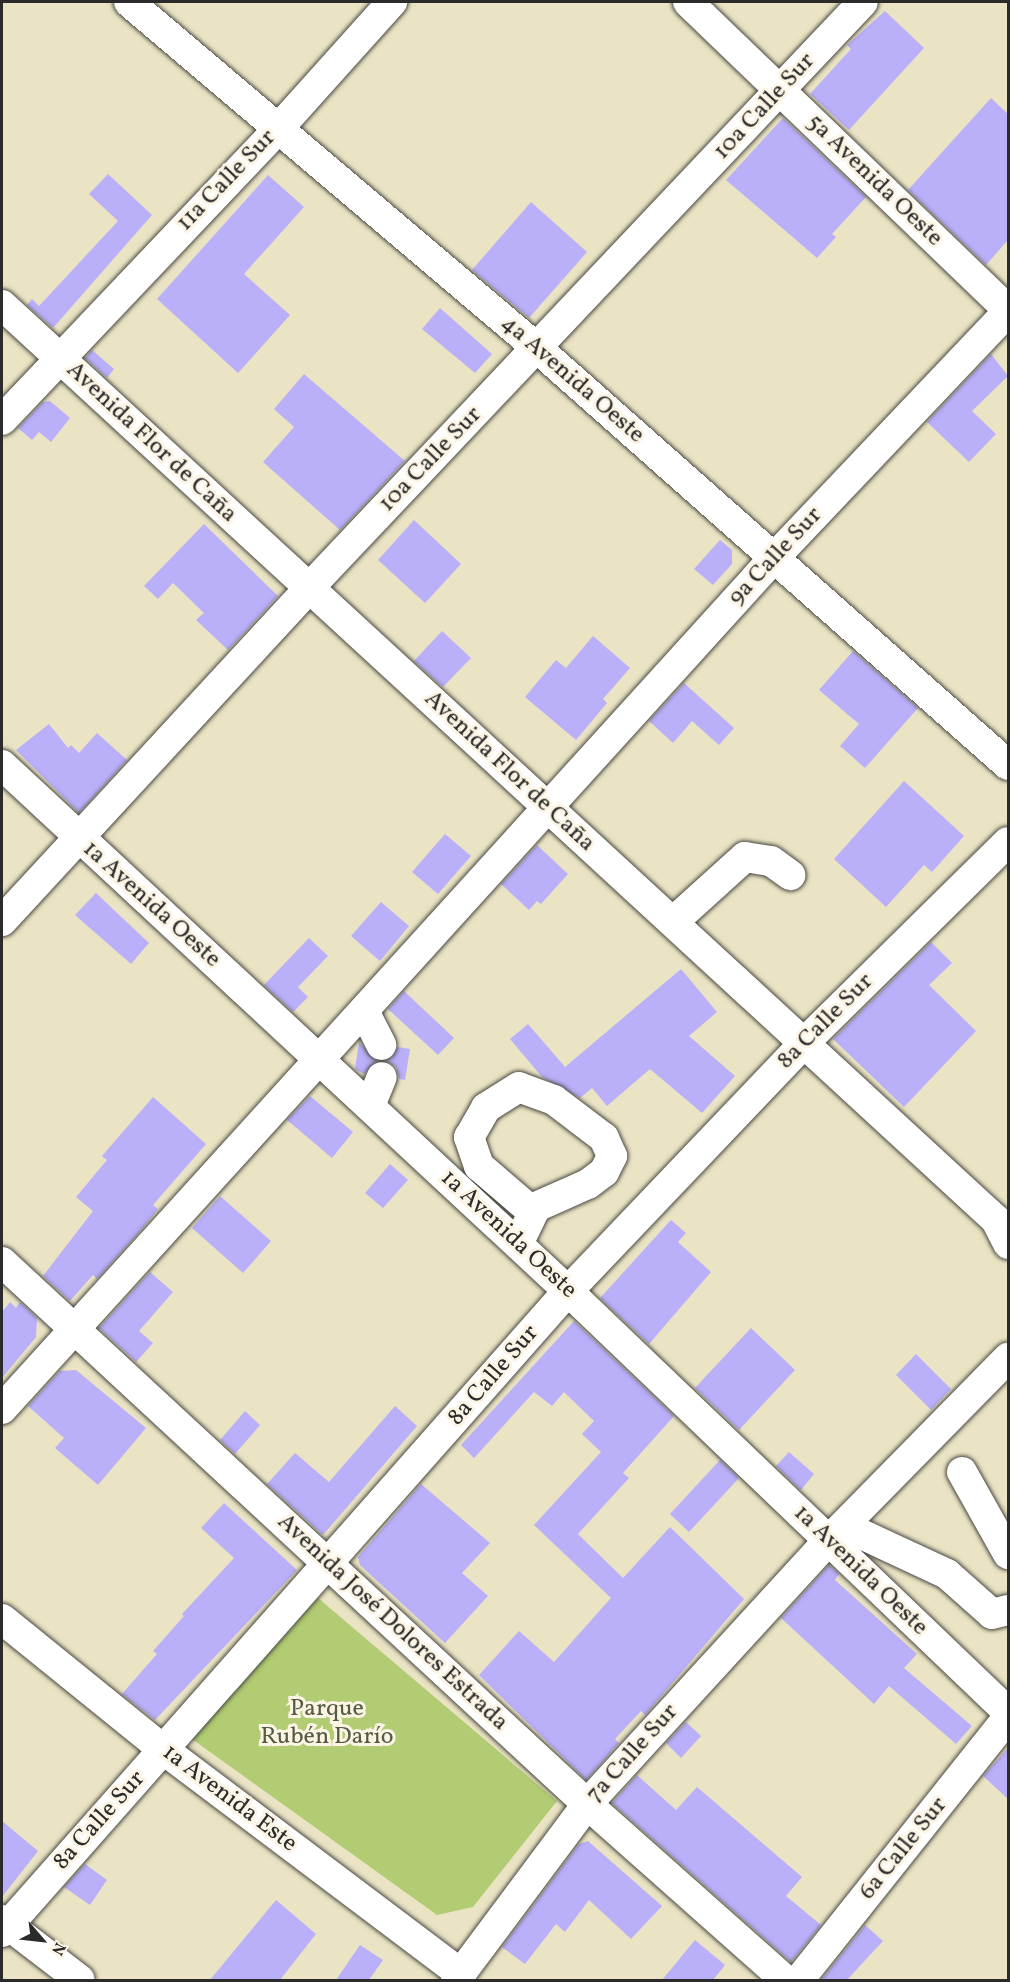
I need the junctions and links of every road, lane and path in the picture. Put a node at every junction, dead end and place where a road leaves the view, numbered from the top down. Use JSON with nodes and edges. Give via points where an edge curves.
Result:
{"nodes":[{"id":1,"x":129,"y":2,"type":"edge"},
{"id":2,"x":392,"y":2,"type":"edge"},
{"id":3,"x":688,"y":2,"type":"edge"},
{"id":4,"x":863,"y":2,"type":"edge"},
{"id":5,"x":782,"y":91,"type":"junction"},
{"id":6,"x":278,"y":129,"type":"junction"},
{"id":7,"x":2,"y":305,"type":"edge"},
{"id":8,"x":1008,"y":310,"type":"edge"},
{"id":9,"x":537,"y":348,"type":"junction"},
{"id":10,"x":58,"y":357,"type":"junction"},
{"id":11,"x":2,"y":420,"type":"edge"},
{"id":12,"x":774,"y":558,"type":"junction"},
{"id":13,"x":309,"y":588,"type":"junction"},
{"id":14,"x":2,"y":765,"type":"edge"},
{"id":15,"x":1008,"y":765,"type":"edge"},
{"id":16,"x":547,"y":807,"type":"junction"},
{"id":17,"x":80,"y":840,"type":"junction"},
{"id":18,"x":1008,"y":842,"type":"edge"},
{"id":19,"x":790,"y":875,"type":"dead end"},
{"id":20,"x":2,"y":921,"type":"edge"},
{"id":21,"x":673,"y":922,"type":"junction"},
{"id":22,"x":364,"y":1011,"type":"junction"},
{"id":23,"x":804,"y":1043,"type":"junction"},
{"id":24,"x":381,"y":1045,"type":"dead end"},
{"id":25,"x":321,"y":1060,"type":"junction"},
{"id":26,"x":382,"y":1077,"type":"dead end"},
{"id":27,"x":370,"y":1106,"type":"junction"},
{"id":28,"x":536,"y":1207,"type":"junction"},
{"id":29,"x":518,"y":1244,"type":"junction"},
{"id":30,"x":1008,"y":1244,"type":"edge"},
{"id":31,"x":2,"y":1262,"type":"edge"},
{"id":32,"x":568,"y":1291,"type":"junction"},
{"id":33,"x":76,"y":1331,"type":"junction"},
{"id":34,"x":1008,"y":1359,"type":"edge"},
{"id":35,"x":2,"y":1409,"type":"edge"},
{"id":36,"x":962,"y":1472,"type":"dead end"},
{"id":37,"x":836,"y":1533,"type":"junction"},
{"id":38,"x":1008,"y":1554,"type":"edge"},
{"id":39,"x":329,"y":1565,"type":"junction"},
{"id":40,"x":1008,"y":1610,"type":"edge"},
{"id":41,"x":2,"y":1619,"type":"edge"},
{"id":42,"x":1008,"y":1712,"type":"edge"},
{"id":43,"x":1008,"y":1717,"type":"edge"},
{"id":44,"x":164,"y":1750,"type":"junction"},
{"id":45,"x":587,"y":1804,"type":"junction"},
{"id":46,"x":4,"y":1926,"type":"edge"},
{"id":47,"x":458,"y":1977,"type":"edge"},
{"id":48,"x":80,"y":1980,"type":"edge"},
{"id":49,"x":785,"y":1980,"type":"edge"},
{"id":50,"x":799,"y":1980,"type":"edge"}],
"edges":[{"from":1,"to":6,"type":"street","name":"4a Avenida Oeste"},
{"from":2,"to":6,"type":"street","name":"11a Calle Sur"},
{"from":3,"to":5,"type":"street","name":"5a Avenida Oeste"},
{"from":4,"to":5,"type":"street","name":"10a Calle Sur"},
{"from":5,"to":8,"type":"street","name":"5a Avenida Oeste"},
{"from":5,"to":9,"type":"street","name":"10a Calle Sur"},
{"from":6,"to":9,"type":"street","name":"4a Avenida Oeste"},
{"from":6,"to":10,"type":"street","name":"11a Calle Sur"},
{"from":7,"to":10,"type":"street","name":"Avenida Flor de Caña"},
{"from":8,"to":12,"type":"street","name":"9a Calle Sur"},
{"from":9,"to":12,"type":"street","name":"4a Avenida Oeste"},
{"from":9,"to":13,"type":"street","name":"10a Calle Sur"},
{"from":10,"to":11,"type":"street","name":"11a Calle Sur"},
{"from":10,"to":13,"type":"street","name":"Avenida Flor de Caña"},
{"from":12,"to":15,"type":"street","name":"4a Avenida Oeste"},
{"from":12,"to":16,"type":"street","name":"9a Calle Sur"},
{"from":13,"to":16,"type":"street","name":"Avenida Flor de Caña"},
{"from":13,"to":17,"type":"street","name":"10a Calle Sur"},
{"from":14,"to":17,"type":"street","name":"1a Avenida Oeste"},
{"from":16,"to":21,"type":"street","name":"Avenida Flor de Caña"},
{"from":16,"to":22,"type":"street","name":"9a Calle Sur"},
{"from":17,"to":20,"type":"street","name":"10a Calle Sur"},
{"from":17,"to":25,"type":"street","name":"1a Avenida Oeste"},
{"from":18,"to":23,"type":"street","name":"8a Calle Sur"},
{"from":19,"to":21,"type":"street","via":[[765,858],[745,857]]},
{"from":21,"to":23,"type":"street","name":"Avenida Flor de Caña"},
{"from":22,"to":24,"type":"street"},
{"from":22,"to":25,"type":"street","name":"9a Calle Sur"},
{"from":23,"to":30,"type":"street","name":"Avenida Flor de Caña","via":[[996,1220]]},
{"from":23,"to":32,"type":"street","name":"8a Calle Sur"},
{"from":25,"to":27,"type":"street","name":"1a Avenida Oeste"},
{"from":25,"to":33,"type":"street","name":"9a Calle Sur"},
{"from":26,"to":27,"type":"street"},
{"from":27,"to":29,"type":"street","name":"1a Avenida Oeste"},
{"from":28,"to":28,"type":"street","via":[[528,1208],[479,1166],[469,1137],[486,1108],[519,1087],[554,1100],[604,1138],[612,1156],[604,1172],[588,1184]]},
{"from":28,"to":29,"type":"street"},
{"from":29,"to":32,"type":"street","name":"1a Avenida Oeste"},
{"from":31,"to":33,"type":"street","name":"Avenida José Dolores Estrada"},
{"from":32,"to":37,"type":"street","name":"1a Avenida Oeste"},
{"from":32,"to":39,"type":"street","name":"8a Calle Sur"},
{"from":33,"to":35,"type":"street","name":"9a Calle Sur"},
{"from":33,"to":39,"type":"street","name":"Avenida José Dolores Estrada"},
{"from":34,"to":37,"type":"street","name":"7a Calle Sur"},
{"from":36,"to":38,"type":"street"},
{"from":37,"to":40,"type":"street","via":[[947,1574],[992,1614]]},
{"from":37,"to":42,"type":"street","name":"1a Avenida Oeste"},
{"from":37,"to":45,"type":"street","name":"7a Calle Sur"},
{"from":39,"to":44,"type":"street","name":"8a Calle Sur"},
{"from":39,"to":45,"type":"street","name":"Avenida José Dolores Estrada"},
{"from":41,"to":44,"type":"street","name":"1a Avenida Este"},
{"from":43,"to":50,"type":"street","name":"6a Calle Sur"},
{"from":44,"to":46,"type":"street","name":"8a Calle Sur"},
{"from":44,"to":47,"type":"street","name":"1a Avenida Este"},
{"from":45,"to":47,"type":"street","name":"7a Calle Sur"},
{"from":45,"to":49,"type":"street","name":"Avenida José Dolores Estrada"},
{"from":46,"to":48,"type":"street"}]}
